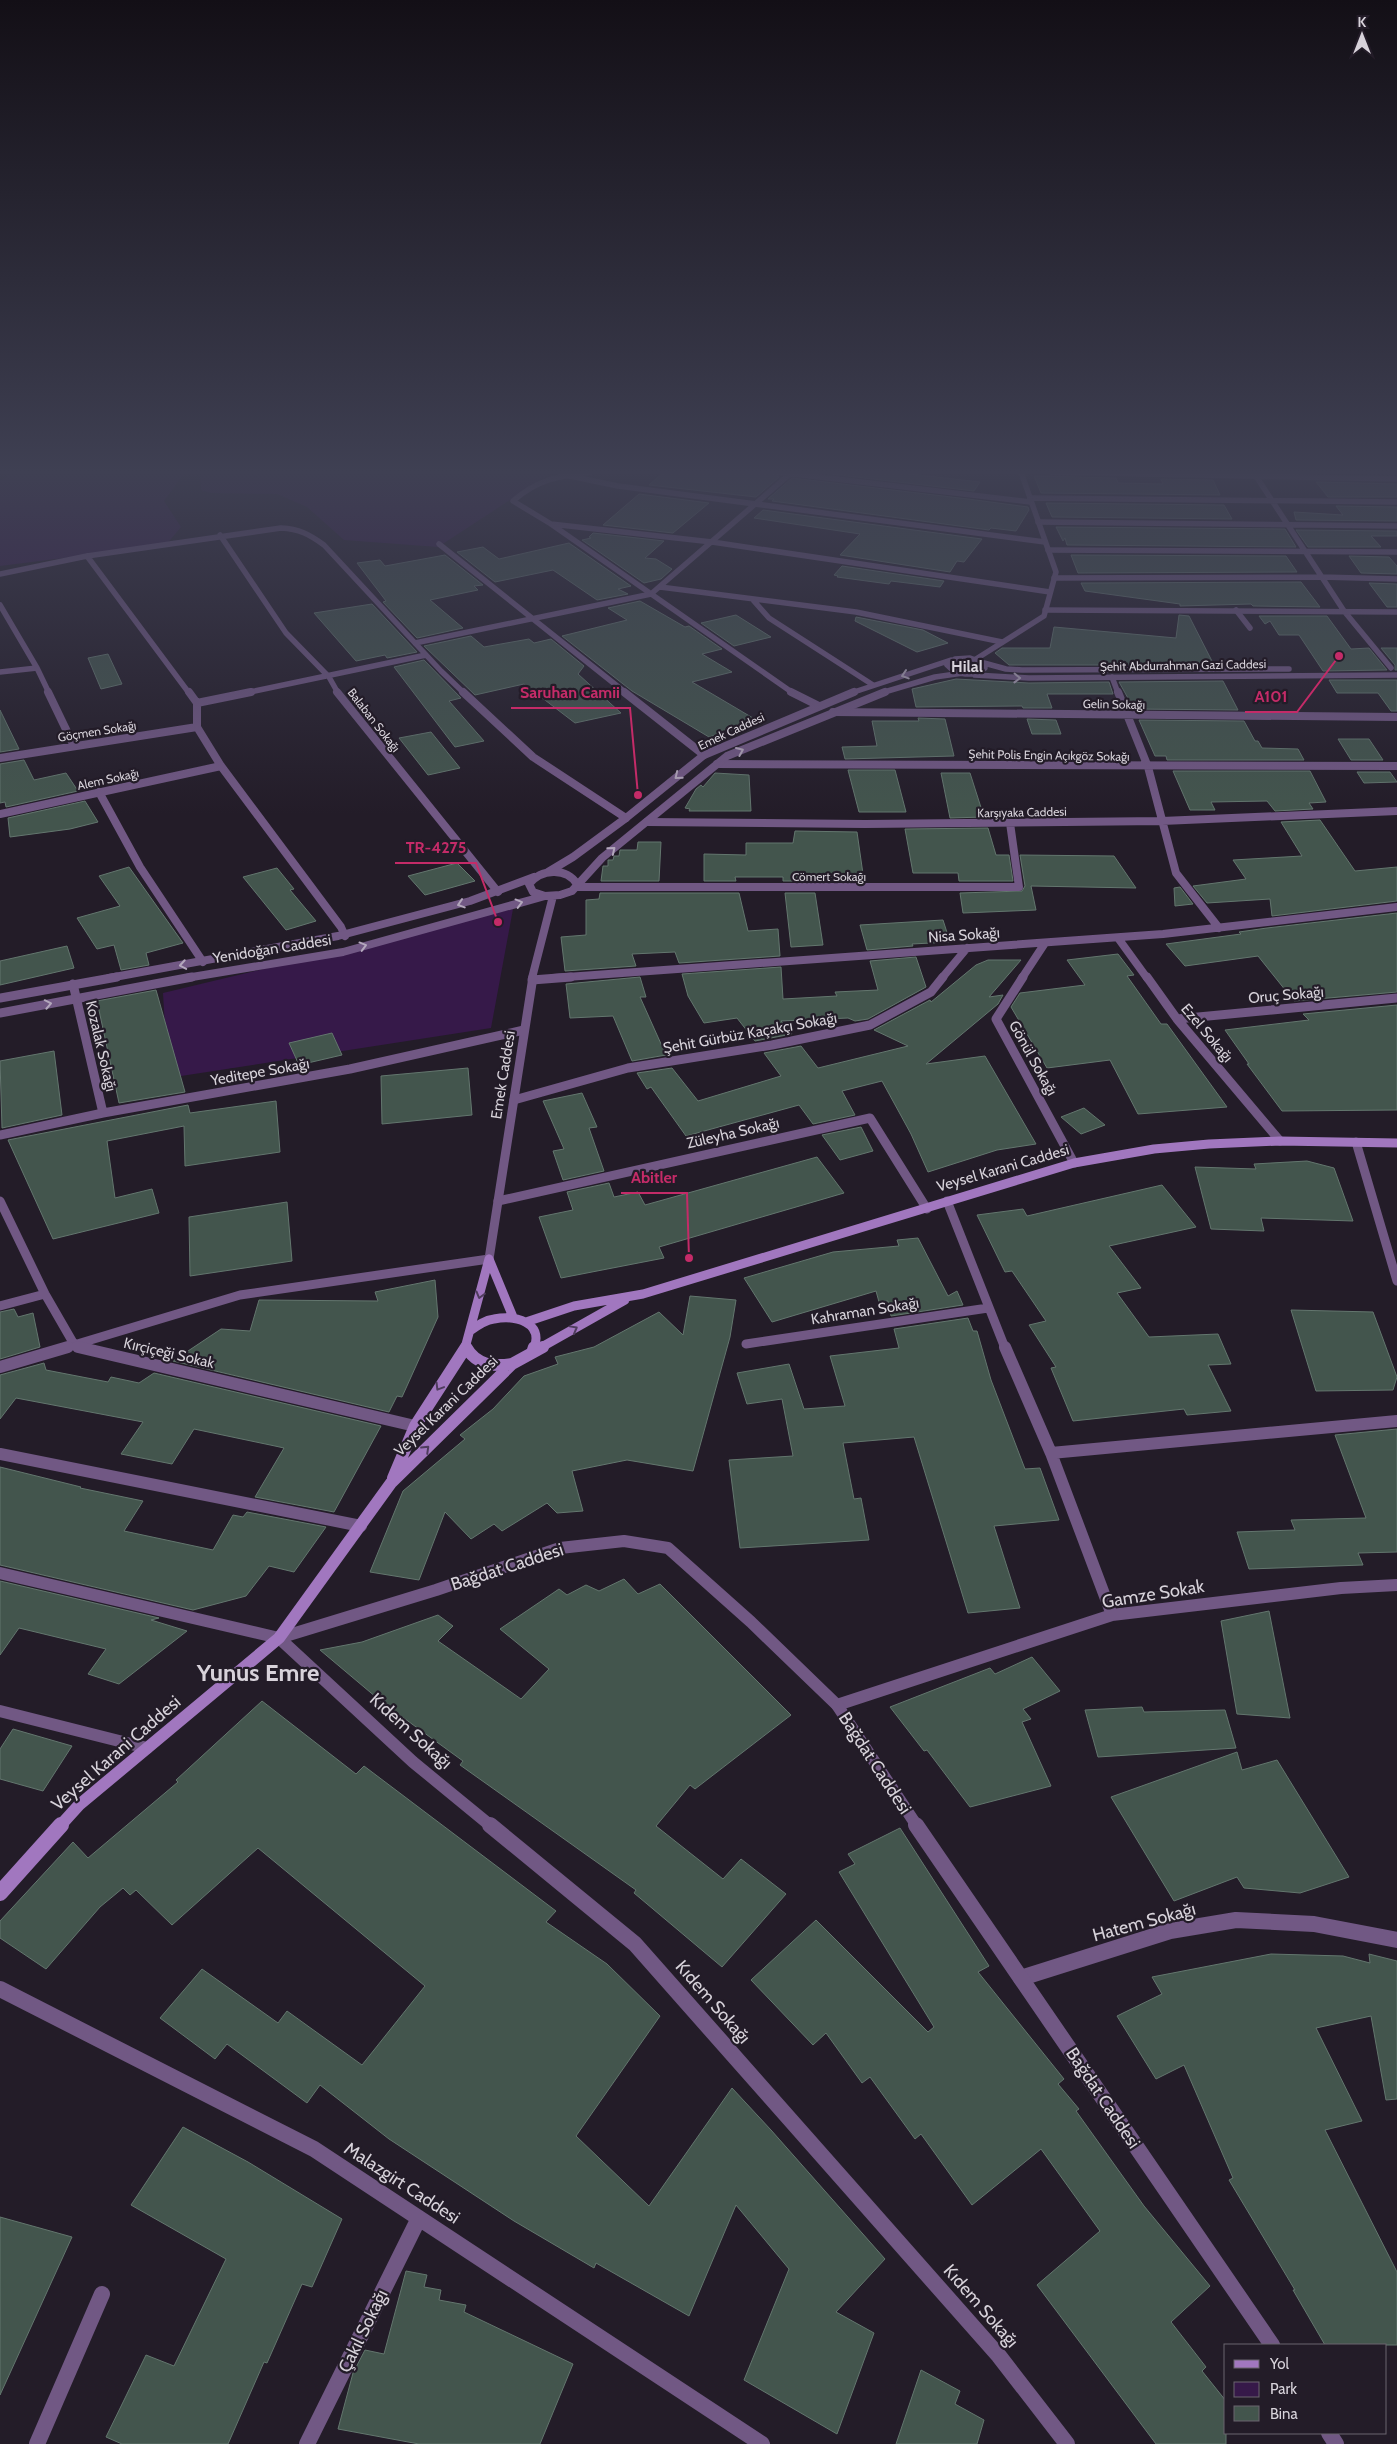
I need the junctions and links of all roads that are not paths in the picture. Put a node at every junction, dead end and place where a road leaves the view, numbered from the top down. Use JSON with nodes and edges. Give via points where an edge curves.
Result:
{"nodes":[{"id":1,"x":109,"y":586,"type":"edge"},
{"id":2,"x":254,"y":586,"type":"edge"},
{"id":3,"x":363,"y":586,"type":"edge"},
{"id":4,"x":490,"y":586,"type":"edge"},
{"id":5,"x":640,"y":586,"type":"edge"},
{"id":6,"x":660,"y":586,"type":"joint"},
{"id":7,"x":1010,"y":586,"type":"edge"},
{"id":8,"x":1052,"y":586,"type":"edge"},
{"id":9,"x":1327,"y":586,"type":"edge"},
{"id":10,"x":1050,"y":592,"type":"junction"},
{"id":11,"x":651,"y":594,"type":"junction"},
{"id":12,"x":753,"y":600,"type":"junction"},
{"id":13,"x":0,"y":604,"type":"edge"},
{"id":14,"x":1045,"y":610,"type":"junction"},
{"id":15,"x":1236,"y":610,"type":"junction"},
{"id":16,"x":1344,"y":611,"type":"junction"},
{"id":17,"x":1397,"y":612,"type":"edge"},
{"id":18,"x":532,"y":620,"type":"junction"},
{"id":19,"x":1250,"y":628,"type":"dead end"},
{"id":20,"x":1002,"y":642,"type":"junction"},
{"id":21,"x":416,"y":643,"type":"junction"},
{"id":22,"x":426,"y":656,"type":"junction"},
{"id":23,"x":976,"y":659,"type":"junction"},
{"id":24,"x":951,"y":660,"type":"junction"},
{"id":25,"x":984,"y":663,"type":"junction"},
{"id":26,"x":37,"y":668,"type":"junction"},
{"id":27,"x":1394,"y":668,"type":"edge"},
{"id":28,"x":0,"y":672,"type":"edge"},
{"id":29,"x":966,"y":674,"type":"junction"},
{"id":30,"x":1397,"y":675,"type":"edge"},
{"id":31,"x":329,"y":677,"type":"junction"},
{"id":32,"x":1112,"y":677,"type":"junction"},
{"id":33,"x":873,"y":685,"type":"junction"},
{"id":34,"x":197,"y":704,"type":"junction"},
{"id":35,"x":819,"y":706,"type":"junction"},
{"id":36,"x":831,"y":712,"type":"junction"},
{"id":37,"x":1129,"y":716,"type":"junction"},
{"id":38,"x":1397,"y":717,"type":"edge"},
{"id":39,"x":197,"y":727,"type":"junction"},
{"id":40,"x":74,"y":746,"type":"junction"},
{"id":41,"x":704,"y":755,"type":"junction"},
{"id":42,"x":0,"y":758,"type":"edge"},
{"id":43,"x":717,"y":764,"type":"junction"},
{"id":44,"x":221,"y":766,"type":"junction"},
{"id":45,"x":1397,"y":766,"type":"edge"},
{"id":46,"x":1148,"y":767,"type":"junction"},
{"id":47,"x":99,"y":792,"type":"junction"},
{"id":48,"x":1397,"y":811,"type":"edge"},
{"id":49,"x":0,"y":814,"type":"edge"},
{"id":50,"x":626,"y":818,"type":"junction"},
{"id":51,"x":1162,"y":821,"type":"junction"},
{"id":52,"x":647,"y":822,"type":"junction"},
{"id":53,"x":1010,"y":823,"type":"junction"},
{"id":54,"x":543,"y":874,"type":"junction"},
{"id":55,"x":576,"y":885,"type":"junction"},
{"id":56,"x":498,"y":892,"type":"junction"},
{"id":57,"x":549,"y":896,"type":"junction"},
{"id":58,"x":1397,"y":907,"type":"edge"},
{"id":59,"x":1219,"y":928,"type":"junction"},
{"id":60,"x":345,"y":936,"type":"junction"},
{"id":61,"x":1118,"y":938,"type":"junction"},
{"id":62,"x":1045,"y":943,"type":"junction"},
{"id":63,"x":967,"y":948,"type":"junction"},
{"id":64,"x":203,"y":962,"type":"junction"},
{"id":65,"x":532,"y":980,"type":"junction"},
{"id":66,"x":73,"y":984,"type":"junction"},
{"id":67,"x":0,"y":998,"type":"edge"},
{"id":68,"x":76,"y":998,"type":"junction"},
{"id":69,"x":1397,"y":998,"type":"edge"},
{"id":70,"x":0,"y":1013,"type":"edge"},
{"id":71,"x":1177,"y":1019,"type":"junction"},
{"id":72,"x":524,"y":1030,"type":"junction"},
{"id":73,"x":514,"y":1100,"type":"junction"},
{"id":74,"x":102,"y":1113,"type":"junction"},
{"id":75,"x":0,"y":1135,"type":"edge"},
{"id":76,"x":1280,"y":1141,"type":"junction"},
{"id":77,"x":1356,"y":1142,"type":"junction"},
{"id":78,"x":1397,"y":1143,"type":"edge"},
{"id":79,"x":1074,"y":1163,"type":"junction"},
{"id":80,"x":498,"y":1200,"type":"junction"},
{"id":81,"x":0,"y":1201,"type":"edge"},
{"id":82,"x":947,"y":1201,"type":"junction"},
{"id":83,"x":927,"y":1208,"type":"junction"},
{"id":84,"x":489,"y":1259,"type":"junction"},
{"id":85,"x":1397,"y":1281,"type":"edge"},
{"id":86,"x":45,"y":1294,"type":"junction"},
{"id":87,"x":630,"y":1297,"type":"junction"},
{"id":88,"x":0,"y":1306,"type":"edge"},
{"id":89,"x":988,"y":1308,"type":"junction"},
{"id":90,"x":513,"y":1317,"type":"junction"},
{"id":91,"x":526,"y":1322,"type":"junction"},
{"id":92,"x":470,"y":1331,"type":"junction"},
{"id":93,"x":746,"y":1344,"type":"dead end"},
{"id":94,"x":75,"y":1346,"type":"junction"},
{"id":95,"x":466,"y":1346,"type":"junction"},
{"id":96,"x":532,"y":1353,"type":"junction"},
{"id":97,"x":512,"y":1364,"type":"junction"},
{"id":98,"x":0,"y":1368,"type":"edge"},
{"id":99,"x":1397,"y":1421,"type":"edge"},
{"id":100,"x":415,"y":1426,"type":"junction"},
{"id":101,"x":1051,"y":1453,"type":"junction"},
{"id":102,"x":0,"y":1454,"type":"edge"},
{"id":103,"x":391,"y":1483,"type":"junction"},
{"id":104,"x":361,"y":1526,"type":"junction"},
{"id":105,"x":0,"y":1573,"type":"edge"},
{"id":106,"x":1397,"y":1585,"type":"edge"},
{"id":107,"x":1112,"y":1615,"type":"junction"},
{"id":108,"x":279,"y":1638,"type":"junction"},
{"id":109,"x":836,"y":1704,"type":"junction"},
{"id":110,"x":0,"y":1711,"type":"edge"},
{"id":111,"x":147,"y":1748,"type":"junction"},
{"id":112,"x":0,"y":1893,"type":"edge"},
{"id":113,"x":1397,"y":1940,"type":"edge"},
{"id":114,"x":1021,"y":1978,"type":"junction"},
{"id":115,"x":0,"y":1989,"type":"edge"},
{"id":116,"x":419,"y":2218,"type":"junction"},
{"id":117,"x":102,"y":2294,"type":"dead end"},
{"id":118,"x":1271,"y":2344,"type":"edge"},
{"id":119,"x":37,"y":2444,"type":"edge"},
{"id":120,"x":307,"y":2444,"type":"edge"},
{"id":121,"x":762,"y":2444,"type":"edge"},
{"id":122,"x":1067,"y":2444,"type":"edge"}],
"edges":[{"from":1,"to":34,"type":"street"},
{"from":2,"to":31,"type":"street","name":"Balaban Sokağı","via":[[286,633]]},
{"from":3,"to":21,"type":"street"},
{"from":4,"to":18,"type":"street"},
{"from":5,"to":11,"type":"street"},
{"from":6,"to":11,"type":"street"},
{"from":6,"to":12,"type":"street"},
{"from":7,"to":10,"type":"street"},
{"from":8,"to":10,"type":"street"},
{"from":9,"to":16,"type":"street"},
{"from":10,"to":14,"type":"street"},
{"from":11,"to":18,"type":"street"},
{"from":11,"to":35,"type":"street","via":[[791,692]]},
{"from":12,"to":20,"type":"street","via":[[856,612]]},
{"from":12,"to":33,"type":"street","via":[[769,618]]},
{"from":13,"to":26,"type":"street"},
{"from":14,"to":15,"type":"street"},
{"from":14,"to":20,"type":"street","via":[[1044,616]]},
{"from":15,"to":16,"type":"street"},
{"from":15,"to":19,"type":"street"},
{"from":16,"to":17,"type":"street"},
{"from":16,"to":27,"type":"street"},
{"from":18,"to":21,"type":"street"},
{"from":18,"to":41,"type":"street"},
{"from":20,"to":23,"type":"street"},
{"from":21,"to":22,"type":"street"},
{"from":22,"to":31,"type":"street"},
{"from":22,"to":50,"type":"street","via":[[533,757]]},
{"from":23,"to":24,"type":"street","name":"Emek Caddesi"},
{"from":23,"to":25,"type":"street","name":"Şehit Abdurrahman Gazi Caddesi"},
{"from":24,"to":29,"type":"street","via":[[948,668]]},
{"from":24,"to":33,"type":"street","name":"Emek Caddesi","one_way":true},
{"from":25,"to":27,"type":"street","name":"Şehit Abdurrahman Gazi Caddesi","via":[[1006,670]]},
{"from":25,"to":29,"type":"street","via":[[984,670]]},
{"from":26,"to":28,"type":"street"},
{"from":26,"to":40,"type":"street"},
{"from":29,"to":32,"type":"street","name":"Şehit Abdurrahman Gazi Caddesi","one_way":true,"via":[[1004,678]]},
{"from":29,"to":36,"type":"street","name":"Emek Caddesi","via":[[935,677]]},
{"from":30,"to":32,"type":"street","name":"Şehit Abdurrahman Gazi Caddesi"},
{"from":31,"to":34,"type":"street"},
{"from":31,"to":56,"type":"street","name":"Balaban Sokağı","via":[[341,698]]},
{"from":32,"to":37,"type":"street"},
{"from":33,"to":35,"type":"street","name":"Emek Caddesi"},
{"from":34,"to":39,"type":"street"},
{"from":35,"to":36,"type":"street"},
{"from":35,"to":41,"type":"street","name":"Emek Caddesi"},
{"from":36,"to":37,"type":"street","name":"Gelin Sokağı"},
{"from":43,"to":36,"type":"street","name":"Emek Caddesi","one_way":true,"via":[[727,756]]},
{"from":37,"to":38,"type":"street","name":"Gelin Sokağı"},
{"from":37,"to":46,"type":"street"},
{"from":39,"to":40,"type":"street","name":"Göçmen Sokağı"},
{"from":39,"to":44,"type":"street"},
{"from":40,"to":42,"type":"street","name":"Göçmen Sokağı"},
{"from":41,"to":43,"type":"street"},
{"from":41,"to":50,"type":"street","name":"Emek Caddesi","one_way":true},
{"from":43,"to":46,"type":"street","name":"Şehit Polis Engin Açıkgöz Sokağı"},
{"from":43,"to":52,"type":"street","name":"Emek Caddesi"},
{"from":44,"to":47,"type":"street","name":"Alem Sokağı"},
{"from":44,"to":60,"type":"street"},
{"from":45,"to":46,"type":"street","name":"Şehit Polis Engin Açıkgöz Sokağı"},
{"from":46,"to":51,"type":"street"},
{"from":47,"to":49,"type":"street","name":"Alem Sokağı"},
{"from":47,"to":64,"type":"street","via":[[140,867]]},
{"from":48,"to":51,"type":"street","name":"Karşıyaka Caddesi"},
{"from":50,"to":52,"type":"street","name":"Karşıyaka Caddesi"},
{"from":50,"to":54,"type":"street","name":"Emek Caddesi","via":[[573,857]]},
{"from":51,"to":53,"type":"street","name":"Karşıyaka Caddesi"},
{"from":51,"to":59,"type":"street","via":[[1176,873]]},
{"from":52,"to":53,"type":"street","name":"Karşıyaka Caddesi"},
{"from":55,"to":52,"type":"street","name":"Emek Caddesi","one_way":true,"via":[[602,858]]},
{"from":53,"to":55,"type":"street","name":"Cömert Sokağı","via":[[1019,887]]},
{"from":54,"to":55,"type":"street","via":[[568,874],[576,880]]},
{"from":54,"to":56,"type":"street","name":"Yenidoğan Caddesi"},
{"from":54,"to":57,"type":"street","via":[[529,884],[533,892]]},
{"from":55,"to":57,"type":"street","name":"Yenidoğan Caddesi","via":[[567,894]]},
{"from":56,"to":60,"type":"street","name":"Yenidoğan Caddesi","one_way":true},
{"from":57,"to":65,"type":"street","name":"Emek Caddesi"},
{"from":68,"to":57,"type":"street","name":"Yenidoğan Caddesi","one_way":true,"via":[[343,952]]},
{"from":58,"to":59,"type":"street","name":"Nisa Sokağı"},
{"from":59,"to":61,"type":"street","name":"Nisa Sokağı"},
{"from":60,"to":64,"type":"street","name":"Yenidoğan Caddesi"},
{"from":61,"to":62,"type":"street","name":"Nisa Sokağı"},
{"from":61,"to":71,"type":"street","name":"Ezel Sokağı"},
{"from":62,"to":63,"type":"street","name":"Nisa Sokağı"},
{"from":62,"to":79,"type":"street","name":"Gönül Sokağı","via":[[996,1019]]},
{"from":63,"to":65,"type":"street","name":"Nisa Sokağı"},
{"from":63,"to":73,"type":"street","name":"Şehit Gürbüz Kaçakçı Sokağı","via":[[931,992],[870,1025],[772,1045],[628,1068]]},
{"from":64,"to":66,"type":"street","name":"Yenidoğan Caddesi","one_way":true},
{"from":65,"to":72,"type":"street","name":"Emek Caddesi"},
{"from":66,"to":67,"type":"street","name":"Yenidoğan Caddesi"},
{"from":66,"to":68,"type":"street","name":"Kozalak Sokağı"},
{"from":70,"to":68,"type":"street","name":"Yenidoğan Caddesi","one_way":true},
{"from":68,"to":74,"type":"street","name":"Kozalak Sokağı"},
{"from":69,"to":71,"type":"street","name":"Oruç Sokağı"},
{"from":71,"to":76,"type":"street","name":"Ezel Sokağı"},
{"from":72,"to":73,"type":"street","name":"Emek Caddesi"},
{"from":72,"to":74,"type":"street","name":"Yeditepe Sokağı","via":[[350,1069]]},
{"from":73,"to":80,"type":"street","name":"Emek Caddesi"},
{"from":74,"to":75,"type":"street","name":"Yeditepe Sokağı"},
{"from":76,"to":77,"type":"main road","name":"Veysel Karani Caddesi"},
{"from":76,"to":79,"type":"main road","name":"Veysel Karani Caddesi","via":[[1154,1149]]},
{"from":77,"to":78,"type":"main road","name":"Veysel Karani Caddesi"},
{"from":77,"to":85,"type":"street"},
{"from":79,"to":82,"type":"main road","name":"Veysel Karani Caddesi"},
{"from":80,"to":83,"type":"street","name":"Züleyha Sokağı","via":[[870,1118]]},
{"from":80,"to":84,"type":"street","name":"Emek Caddesi"},
{"from":81,"to":86,"type":"street"},
{"from":82,"to":83,"type":"main road","name":"Veysel Karani Caddesi"},
{"from":82,"to":89,"type":"street"},
{"from":83,"to":87,"type":"main road","name":"Veysel Karani Caddesi"},
{"from":84,"to":90,"type":"main road"},
{"from":84,"to":92,"type":"main road","name":"Veysel Karani Caddesi","one_way":true},
{"from":84,"to":94,"type":"street","via":[[240,1295]]},
{"from":86,"to":88,"type":"street"},
{"from":86,"to":94,"type":"street"},
{"from":87,"to":91,"type":"main road","name":"Veysel Karani Caddesi","via":[[574,1306]]},
{"from":96,"to":87,"type":"main road","name":"Veysel Karani Caddesi","one_way":true},
{"from":89,"to":93,"type":"street","name":"Kahraman Sokağı"},
{"from":89,"to":101,"type":"street"},
{"from":90,"to":91,"type":"main road"},
{"from":90,"to":92,"type":"main road","via":[[491,1318]]},
{"from":91,"to":96,"type":"main road","via":[[536,1332],[537,1342]]},
{"from":92,"to":95,"type":"main road","name":"Veysel Karani Caddesi"},
{"from":94,"to":98,"type":"street"},
{"from":94,"to":100,"type":"street","name":"Kırçiçeği Sokak"},
{"from":95,"to":97,"type":"main road","via":[[479,1362],[494,1366]]},
{"from":95,"to":100,"type":"main road","name":"Veysel Karani Caddesi","one_way":true},
{"from":96,"to":97,"type":"main road","name":"Veysel Karani Caddesi"},
{"from":103,"to":97,"type":"main road","name":"Veysel Karani Caddesi","one_way":true},
{"from":99,"to":101,"type":"street"},
{"from":100,"to":103,"type":"main road","name":"Veysel Karani Caddesi"},
{"from":101,"to":107,"type":"street"},
{"from":102,"to":104,"type":"street"},
{"from":103,"to":104,"type":"main road","name":"Veysel Karani Caddesi"},
{"from":104,"to":108,"type":"main road","name":"Veysel Karani Caddesi"},
{"from":105,"to":108,"type":"street"},
{"from":106,"to":107,"type":"street","name":"Gamze Sokak","via":[[1340,1588]]},
{"from":107,"to":109,"type":"street","name":"Gamze Sokak"},
{"from":108,"to":109,"type":"street","name":"Bağdat Caddesi","via":[[560,1548],[624,1541],[668,1548]]},
{"from":108,"to":111,"type":"main road","name":"Veysel Karani Caddesi"},
{"from":108,"to":122,"type":"street","name":"Kıdem Sokağı","via":[[413,1762],[635,1944],[999,2356]]},
{"from":109,"to":114,"type":"street","name":"Bağdat Caddesi"},
{"from":110,"to":111,"type":"street"},
{"from":111,"to":112,"type":"main road","name":"Veysel Karani Caddesi","via":[[79,1806]]},
{"from":113,"to":114,"type":"street","name":"Hatem Sokağı","via":[[1314,1924],[1236,1920],[1170,1930]]},
{"from":114,"to":118,"type":"street","name":"Bağdat Caddesi"},
{"from":115,"to":116,"type":"street","name":"Malazgirt Caddesi","via":[[314,2149]]},
{"from":116,"to":120,"type":"street","name":"Çakıl Sokağı"},
{"from":116,"to":121,"type":"street","name":"Malazgirt Caddesi"},
{"from":117,"to":119,"type":"street"}]}
